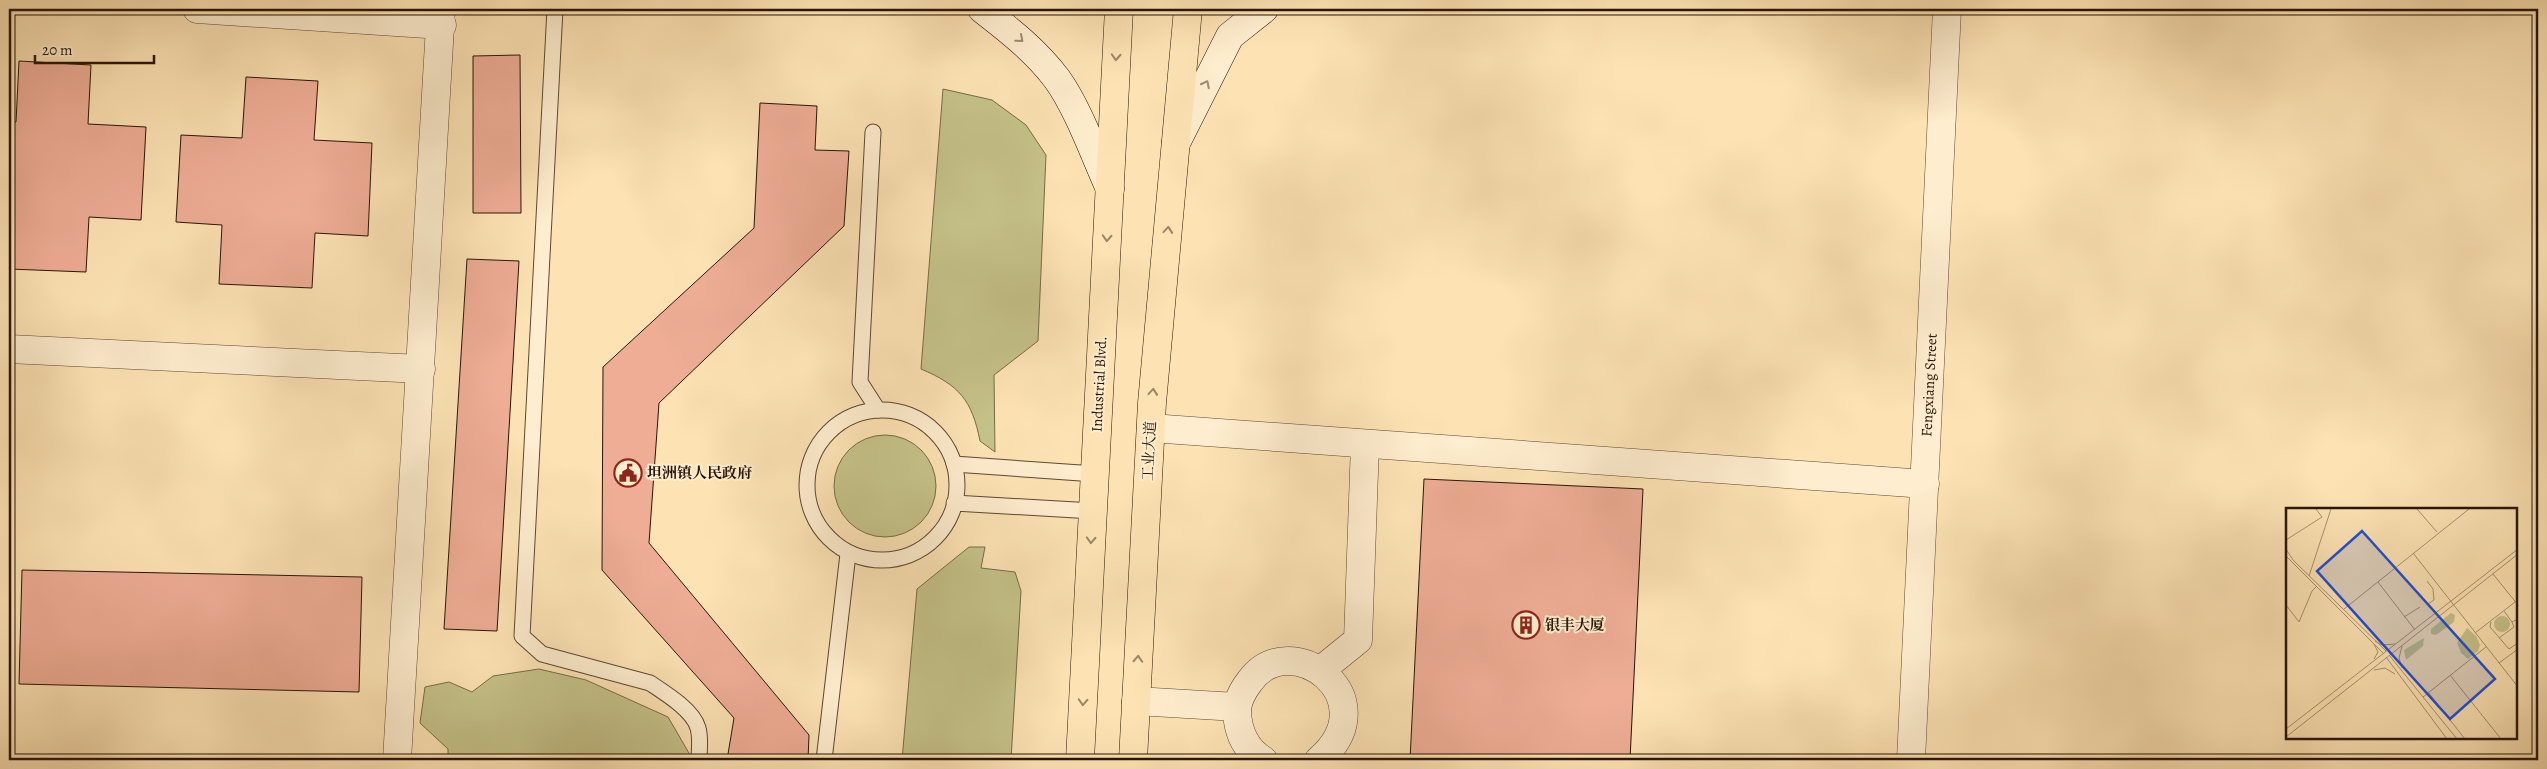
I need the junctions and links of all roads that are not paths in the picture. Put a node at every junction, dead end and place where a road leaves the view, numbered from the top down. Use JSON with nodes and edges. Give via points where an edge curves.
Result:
{"nodes":[{"id":1,"x":197,"y":9,"type":"edge"},
{"id":2,"x":555,"y":9,"type":"edge"},
{"id":3,"x":982,"y":9,"type":"edge"},
{"id":4,"x":1119,"y":9,"type":"edge"},
{"id":5,"x":1188,"y":9,"type":"edge"},
{"id":6,"x":1264,"y":9,"type":"edge"},
{"id":7,"x":1948,"y":9,"type":"edge"},
{"id":8,"x":442,"y":17,"type":"edge"},
{"id":9,"x":873,"y":132,"type":"dead end"},
{"id":10,"x":1176,"y":143,"type":"junction"},
{"id":11,"x":1110,"y":189,"type":"junction"},
{"id":12,"x":9,"y":348,"type":"edge"},
{"id":13,"x":421,"y":369,"type":"junction"},
{"id":14,"x":878,"y":410,"type":"junction"},
{"id":15,"x":1150,"y":428,"type":"junction"},
{"id":16,"x":1365,"y":444,"type":"junction"},
{"id":17,"x":954,"y":464,"type":"junction"},
{"id":18,"x":1094,"y":474,"type":"junction"},
{"id":19,"x":1924,"y":484,"type":"junction"},
{"id":20,"x":954,"y":503,"type":"junction"},
{"id":21,"x":1093,"y":511,"type":"junction"},
{"id":22,"x":848,"y":554,"type":"junction"},
{"id":23,"x":1321,"y":670,"type":"junction"},
{"id":24,"x":1136,"y":701,"type":"junction"},
{"id":25,"x":1237,"y":708,"type":"junction"},
{"id":26,"x":397,"y":760,"type":"edge"},
{"id":27,"x":699,"y":760,"type":"edge"},
{"id":28,"x":824,"y":760,"type":"edge"},
{"id":29,"x":1080,"y":760,"type":"edge"},
{"id":30,"x":1133,"y":760,"type":"edge"},
{"id":31,"x":1263,"y":760,"type":"edge"},
{"id":32,"x":1320,"y":760,"type":"edge"},
{"id":33,"x":1911,"y":760,"type":"edge"}],
"edges":[{"from":1,"to":8,"type":"street"},
{"from":2,"to":27,"type":"lane","via":[[522,636],[542,654],[650,683],[666,693],[685,708],[698,728]]},
{"from":3,"to":11,"type":"street","one_way":true,"via":[[1024,41],[1058,80]]},
{"from":4,"to":11,"type":"main road","name":"Industrial Blvd.","one_way":true},
{"from":5,"to":10,"type":"main road","name":"工业大道"},
{"from":10,"to":6,"type":"street","name":"工业大道","one_way":true,"via":[[1230,36]]},
{"from":7,"to":19,"type":"street","name":"Fengxiang Street"},
{"from":8,"to":13,"type":"street"},
{"from":9,"to":14,"type":"lane","via":[[860,382]]},
{"from":15,"to":10,"type":"main road","name":"工业大道","one_way":true},
{"from":11,"to":18,"type":"main road","name":"Industrial Blvd.","one_way":true},
{"from":12,"to":13,"type":"street"},
{"from":13,"to":26,"type":"street"},
{"from":14,"to":17,"type":"lane","via":[[903,413],[926,424],[944,441]]},
{"from":14,"to":22,"type":"lane","via":[[854,415],[832,429],[816,448],[807,471],[807,496],[814,520],[829,539]]},
{"from":15,"to":16,"type":"street"},
{"from":24,"to":15,"type":"main road","name":"工业大道","one_way":true},
{"from":16,"to":19,"type":"street"},
{"from":16,"to":23,"type":"street","via":[[1358,640]]},
{"from":17,"to":18,"type":"lane"},
{"from":17,"to":20,"type":"lane","via":[[957,489]]},
{"from":18,"to":21,"type":"main road","name":"Industrial Blvd."},
{"from":19,"to":33,"type":"street","name":"Fengxiang Street"},
{"from":20,"to":21,"type":"lane"},
{"from":20,"to":22,"type":"lane","via":[[952,513],[939,534],[920,550],[897,559],[880,560]]},
{"from":21,"to":29,"type":"main road","name":"Industrial Blvd.","one_way":true},
{"from":22,"to":28,"type":"lane"},
{"from":23,"to":25,"type":"street","via":[[1304,663],[1286,661],[1269,666],[1253,676]]},
{"from":23,"to":32,"type":"street","via":[[1334,683],[1342,700],[1344,718],[1332,750]]},
{"from":24,"to":25,"type":"street"},
{"from":24,"to":30,"type":"main road","name":"工业大道"},
{"from":25,"to":31,"type":"street","via":[[1238,725],[1244,741]]}]}
